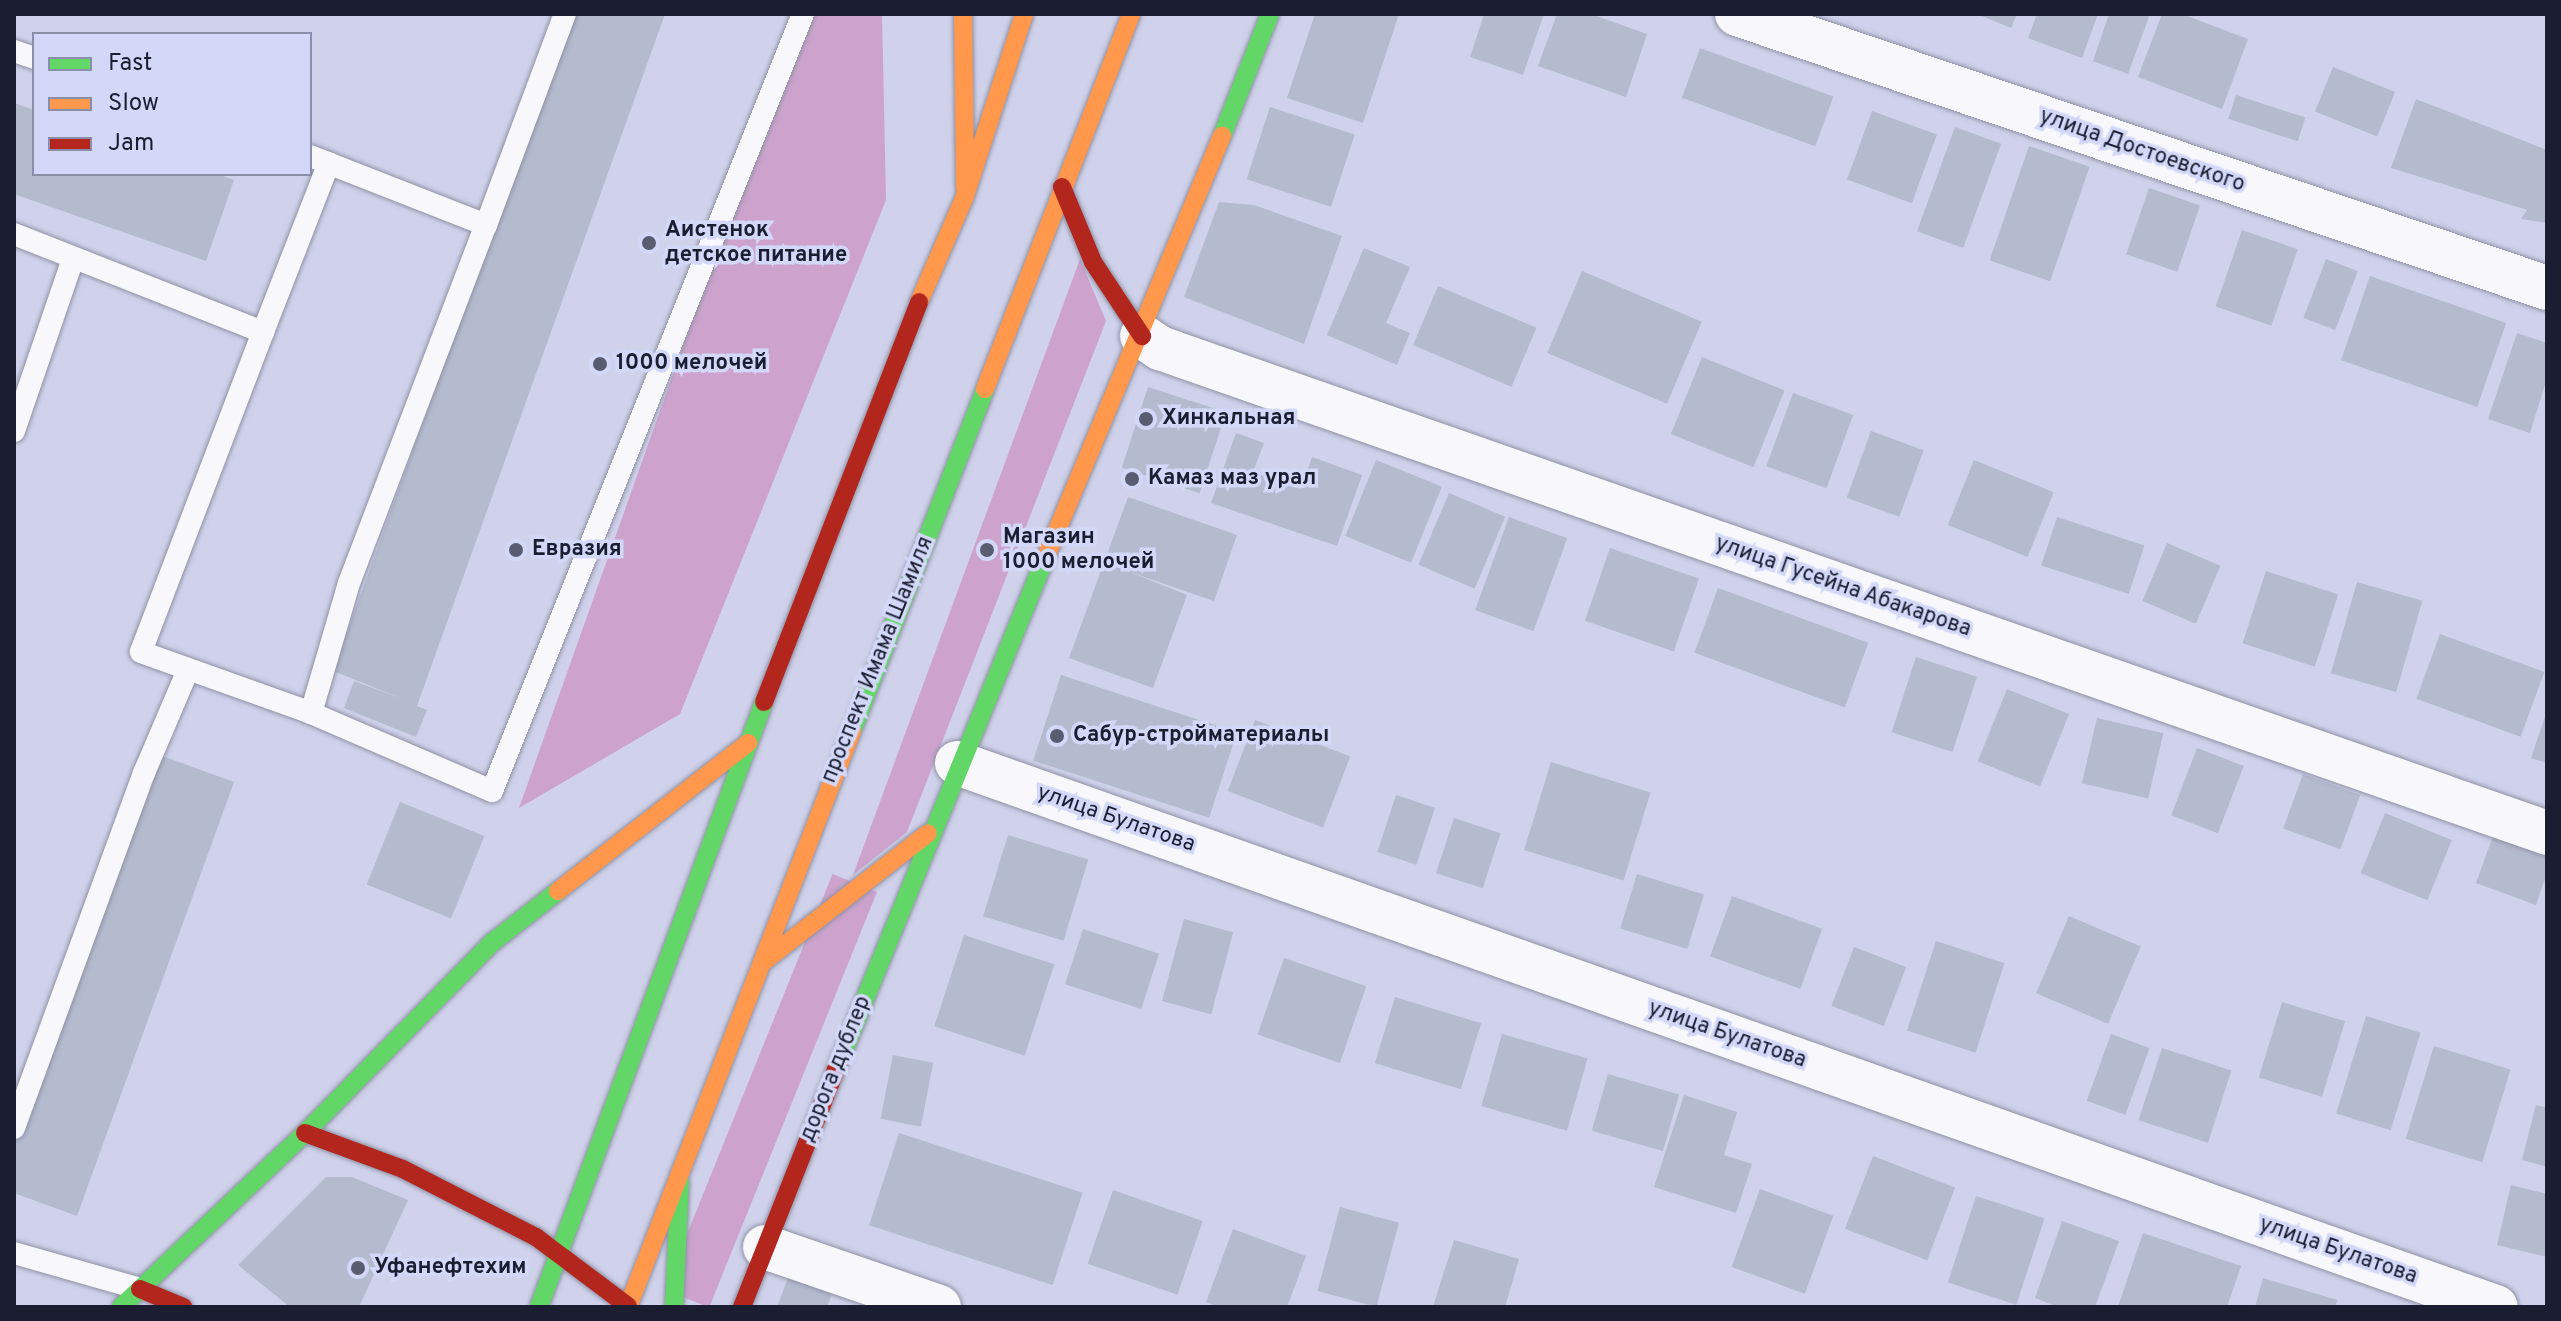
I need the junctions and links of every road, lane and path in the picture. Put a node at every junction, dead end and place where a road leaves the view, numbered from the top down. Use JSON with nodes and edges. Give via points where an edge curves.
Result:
{"nodes":[{"id":1,"x":565,"y":14,"type":"edge"},
{"id":2,"x":803,"y":14,"type":"edge"},
{"id":3,"x":963,"y":14,"type":"edge"},
{"id":4,"x":1024,"y":14,"type":"edge"},
{"id":5,"x":1131,"y":14,"type":"edge"},
{"id":6,"x":1270,"y":14,"type":"edge"},
{"id":7,"x":1737,"y":14,"type":"edge"},
{"id":8,"x":319,"y":159,"type":"edge"},
{"id":9,"x":1062,"y":187,"type":"junction"},
{"id":10,"x":965,"y":196,"type":"junction"},
{"id":11,"x":486,"y":225,"type":"junction"},
{"id":12,"x":14,"y":234,"type":"edge"},
{"id":13,"x":73,"y":259,"type":"junction"},
{"id":14,"x":2547,"y":288,"type":"edge"},
{"id":15,"x":263,"y":332,"type":"junction"},
{"id":16,"x":1142,"y":336,"type":"junction"},
{"id":17,"x":14,"y":431,"type":"edge"},
{"id":18,"x":187,"y":672,"type":"junction"},
{"id":19,"x":311,"y":713,"type":"junction"},
{"id":20,"x":748,"y":743,"type":"junction"},
{"id":21,"x":957,"y":763,"type":"junction"},
{"id":22,"x":930,"y":832,"type":"junction"},
{"id":23,"x":2547,"y":833,"type":"edge"},
{"id":24,"x":763,"y":962,"type":"junction"},
{"id":25,"x":14,"y":1128,"type":"edge"},
{"id":26,"x":305,"y":1133,"type":"junction"},
{"id":27,"x":680,"y":1167,"type":"junction"},
{"id":28,"x":765,"y":1247,"type":"junction"},
{"id":29,"x":14,"y":1253,"type":"edge"},
{"id":30,"x":562,"y":1256,"type":"junction"},
{"id":31,"x":140,"y":1289,"type":"junction"},
{"id":32,"x":628,"y":1306,"type":"edge"},
{"id":33,"x":121,"y":1307,"type":"edge"},
{"id":34,"x":183,"y":1307,"type":"edge"},
{"id":35,"x":539,"y":1307,"type":"edge"},
{"id":36,"x":674,"y":1307,"type":"edge"},
{"id":37,"x":742,"y":1307,"type":"edge"},
{"id":38,"x":939,"y":1307,"type":"edge"},
{"id":39,"x":2496,"y":1307,"type":"edge"}],
"edges":[{"from":1,"to":11,"type":"lane"},
{"from":2,"to":19,"type":"lane","via":[[492,791]]},
{"from":3,"to":10,"type":"main road"},
{"from":4,"to":10,"type":"main road"},
{"from":5,"to":9,"type":"main road","name":"проспект Имама Шамиля"},
{"from":6,"to":16,"type":"main road"},
{"from":7,"to":14,"type":"street","name":"улица Достоевского"},
{"from":8,"to":11,"type":"lane"},
{"from":8,"to":15,"type":"lane"},
{"from":9,"to":16,"type":"main road","via":[[1093,262]]},
{"from":9,"to":24,"type":"main road","name":"проспект Имама Шамиля"},
{"from":10,"to":20,"type":"main road","via":[[921,296]]},
{"from":11,"to":19,"type":"lane","via":[[349,583]]},
{"from":12,"to":13,"type":"lane"},
{"from":13,"to":15,"type":"lane"},
{"from":13,"to":17,"type":"lane"},
{"from":15,"to":18,"type":"lane","via":[[141,652]]},
{"from":16,"to":21,"type":"main road"},
{"from":16,"to":23,"type":"street","name":"улица Гусейна Абакарова","via":[[1176,354]]},
{"from":18,"to":19,"type":"lane"},
{"from":18,"to":25,"type":"lane","via":[[144,773]]},
{"from":20,"to":26,"type":"main road","via":[[494,941]]},
{"from":20,"to":30,"type":"main road","via":[[581,1186]]},
{"from":21,"to":22,"type":"main road"},
{"from":21,"to":39,"type":"street","name":"улица Булатова"},
{"from":22,"to":24,"type":"main road"},
{"from":22,"to":28,"type":"main road","name":"дорога дублер"},
{"from":24,"to":27,"type":"main road","name":"проспект Имама Шамиля"},
{"from":26,"to":30,"type":"main road","via":[[403,1169],[536,1237]]},
{"from":26,"to":31,"type":"main road"},
{"from":27,"to":32,"type":"main road","name":"проспект Имама Шамиля"},
{"from":27,"to":36,"type":"main road"},
{"from":28,"to":37,"type":"main road","name":"дорога дублер"},
{"from":28,"to":38,"type":"street"},
{"from":29,"to":31,"type":"lane"},
{"from":30,"to":32,"type":"main road"},
{"from":30,"to":35,"type":"main road"},
{"from":31,"to":33,"type":"main road"},
{"from":31,"to":34,"type":"main road"}]}
